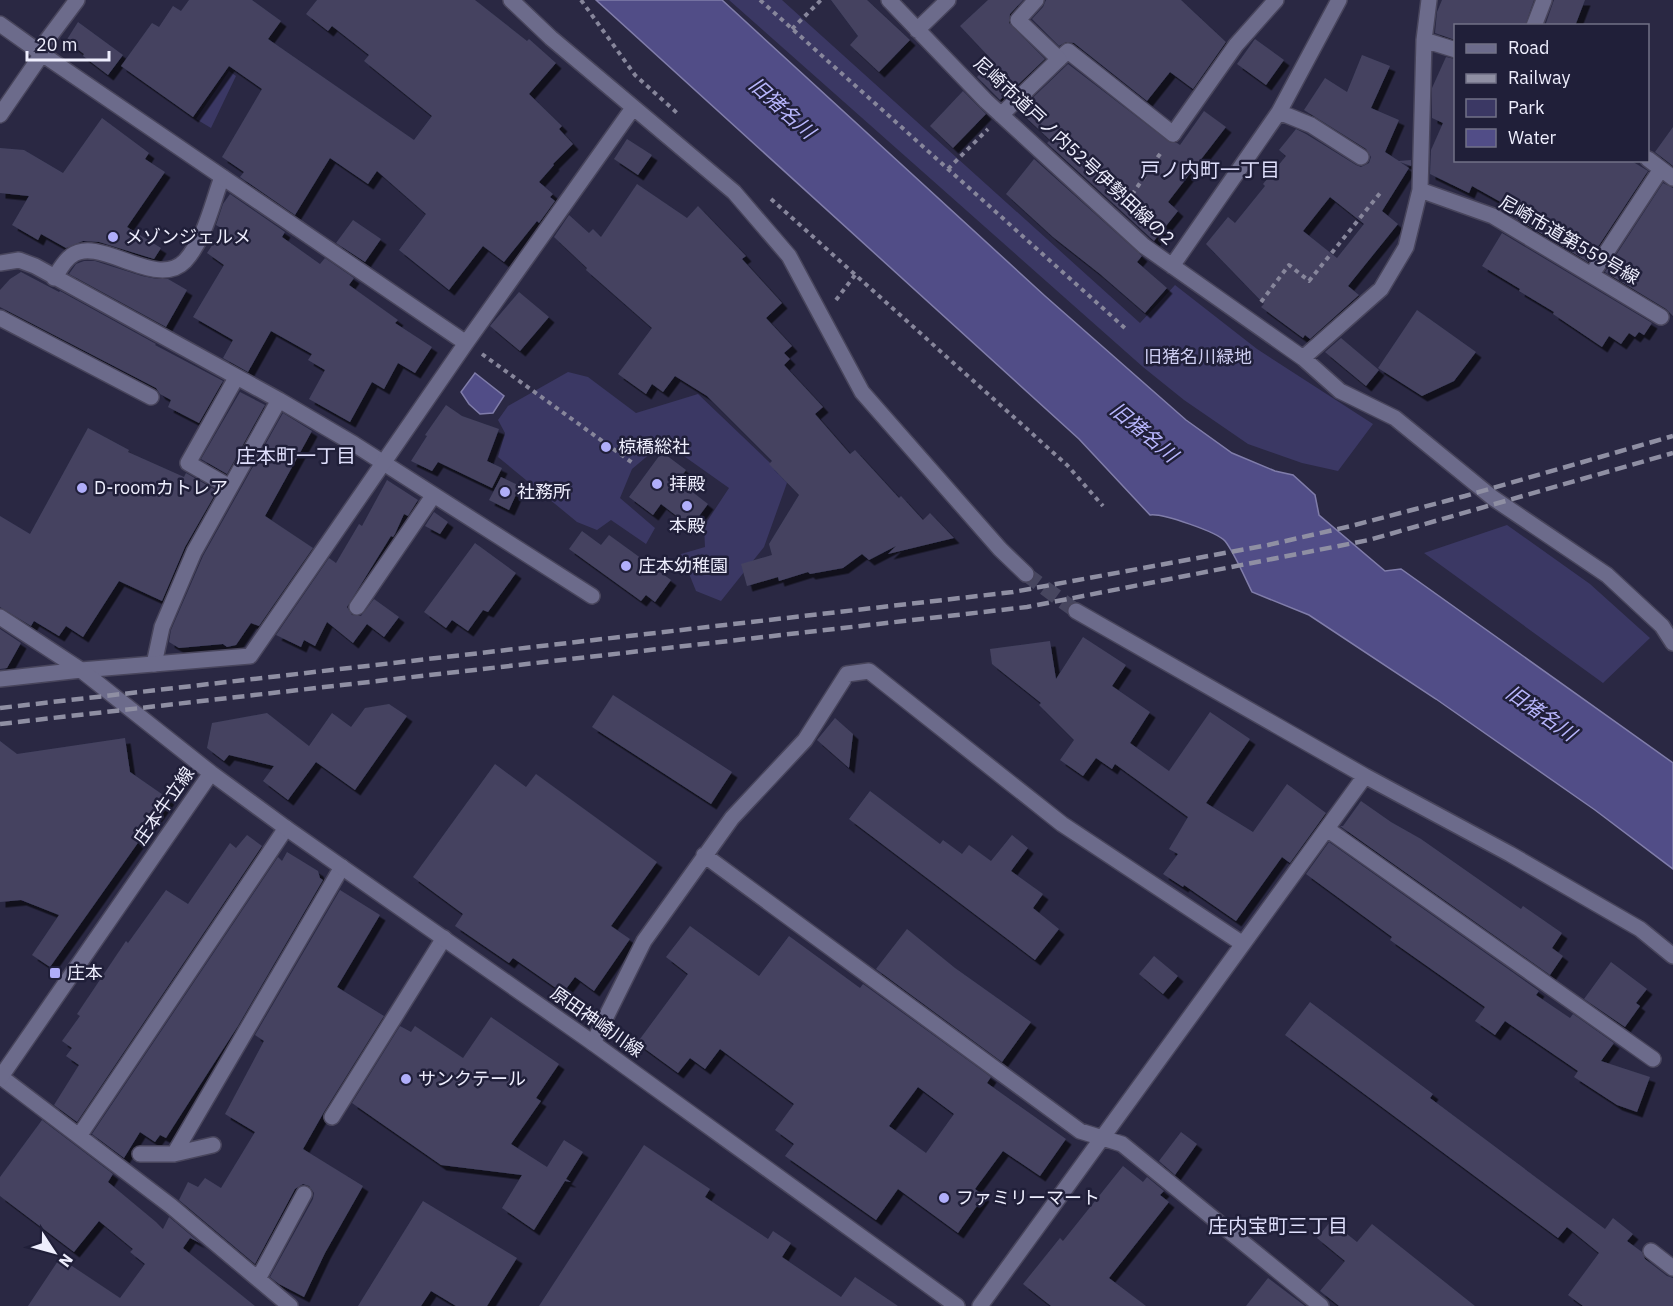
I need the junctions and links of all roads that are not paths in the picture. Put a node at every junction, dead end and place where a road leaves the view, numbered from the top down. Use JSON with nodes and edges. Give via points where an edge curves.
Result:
{"nodes":[{"id":1,"x":77,"y":0,"type":"edge"},
{"id":2,"x":512,"y":0,"type":"edge"},
{"id":3,"x":889,"y":0,"type":"edge"},
{"id":4,"x":948,"y":0,"type":"edge"},
{"id":5,"x":1036,"y":0,"type":"edge"},
{"id":6,"x":1276,"y":0,"type":"edge"},
{"id":7,"x":1339,"y":0,"type":"edge"},
{"id":8,"x":1429,"y":0,"type":"edge"},
{"id":9,"x":1544,"y":0,"type":"edge"},
{"id":10,"x":0,"y":24,"type":"edge"},
{"id":11,"x":1535,"y":24,"type":"edge"},
{"id":12,"x":917,"y":30,"type":"junction"},
{"id":13,"x":1424,"y":40,"type":"junction"},
{"id":14,"x":1454,"y":50,"type":"edge"},
{"id":15,"x":40,"y":53,"type":"junction"},
{"id":16,"x":1059,"y":58,"type":"junction"},
{"id":17,"x":633,"y":108,"type":"junction"},
{"id":18,"x":1279,"y":112,"type":"junction"},
{"id":19,"x":0,"y":115,"type":"edge"},
{"id":20,"x":1001,"y":115,"type":"junction"},
{"id":21,"x":1361,"y":157,"type":"dead end"},
{"id":22,"x":1649,"y":160,"type":"edge"},
{"id":23,"x":1667,"y":173,"type":"edge"},
{"id":24,"x":222,"y":177,"type":"junction"},
{"id":25,"x":1420,"y":190,"type":"junction"},
{"id":26,"x":0,"y":263,"type":"edge"},
{"id":27,"x":1172,"y":266,"type":"junction"},
{"id":28,"x":1592,"y":274,"type":"junction"},
{"id":29,"x":54,"y":278,"type":"junction"},
{"id":30,"x":1661,"y":317,"type":"dead end"},
{"id":31,"x":0,"y":318,"type":"edge"},
{"id":32,"x":466,"y":343,"type":"junction"},
{"id":33,"x":1303,"y":358,"type":"junction"},
{"id":34,"x":236,"y":378,"type":"junction"},
{"id":35,"x":151,"y":397,"type":"dead end"},
{"id":36,"x":279,"y":400,"type":"junction"},
{"id":37,"x":383,"y":464,"type":"junction"},
{"id":38,"x":230,"y":487,"type":"junction"},
{"id":39,"x":433,"y":496,"type":"junction"},
{"id":40,"x":1026,"y":574,"type":"tunnel mouth"},
{"id":41,"x":592,"y":596,"type":"dead end"},
{"id":42,"x":357,"y":607,"type":"dead end"},
{"id":43,"x":1076,"y":611,"type":"tunnel mouth"},
{"id":44,"x":0,"y":617,"type":"edge"},
{"id":45,"x":1673,"y":643,"type":"edge"},
{"id":46,"x":154,"y":664,"type":"junction"},
{"id":47,"x":81,"y":670,"type":"junction"},
{"id":48,"x":0,"y":679,"type":"edge"},
{"id":49,"x":211,"y":773,"type":"junction"},
{"id":50,"x":1365,"y":776,"type":"junction"},
{"id":51,"x":286,"y":828,"type":"junction"},
{"id":52,"x":1327,"y":829,"type":"junction"},
{"id":53,"x":704,"y":855,"type":"junction"},
{"id":54,"x":342,"y":867,"type":"junction"},
{"id":55,"x":444,"y":938,"type":"junction"},
{"id":56,"x":1243,"y":944,"type":"junction"},
{"id":57,"x":1673,"y":956,"type":"edge"},
{"id":58,"x":593,"y":1042,"type":"junction"},
{"id":59,"x":1653,"y":1059,"type":"dead end"},
{"id":60,"x":0,"y":1078,"type":"edge"},
{"id":61,"x":332,"y":1117,"type":"dead end"},
{"id":62,"x":79,"y":1136,"type":"junction"},
{"id":63,"x":1101,"y":1138,"type":"junction"},
{"id":64,"x":213,"y":1145,"type":"dead end"},
{"id":65,"x":140,"y":1154,"type":"dead end"},
{"id":66,"x":174,"y":1154,"type":"junction"},
{"id":67,"x":304,"y":1194,"type":"dead end"},
{"id":68,"x":1651,"y":1251,"type":"dead end"},
{"id":69,"x":1673,"y":1268,"type":"edge"},
{"id":70,"x":258,"y":1280,"type":"junction"},
{"id":71,"x":290,"y":1306,"type":"edge"},
{"id":72,"x":957,"y":1306,"type":"edge"},
{"id":73,"x":980,"y":1306,"type":"edge"},
{"id":74,"x":1322,"y":1306,"type":"edge"}],
"edges":[{"from":1,"to":15,"type":"street"},
{"from":2,"to":17,"type":"street"},
{"from":3,"to":12,"type":"street","name":"尼崎市道戸ノ内52号伊勢田線の2"},
{"from":4,"to":12,"type":"street"},
{"from":5,"to":16,"type":"street","via":[[1018,20]]},
{"from":6,"to":16,"type":"street","via":[[1236,45],[1173,134],[1068,51]]},
{"from":7,"to":18,"type":"street"},
{"from":8,"to":13,"type":"street"},
{"from":9,"to":11,"type":"street"},
{"from":10,"to":15,"type":"street"},
{"from":12,"to":20,"type":"street","name":"尼崎市道戸ノ内52号伊勢田線の2"},
{"from":13,"to":14,"type":"street"},
{"from":13,"to":25,"type":"street"},
{"from":15,"to":19,"type":"street"},
{"from":15,"to":24,"type":"street"},
{"from":16,"to":20,"type":"street"},
{"from":17,"to":32,"type":"street"},
{"from":17,"to":40,"type":"street","via":[[734,192],[789,256],[862,392]]},
{"from":18,"to":21,"type":"street","via":[[1311,125]]},
{"from":18,"to":27,"type":"street"},
{"from":20,"to":27,"type":"street","name":"尼崎市道戸ノ内52号伊勢田線の2","via":[[1144,246]]},
{"from":22,"to":23,"type":"street"},
{"from":23,"to":28,"type":"street"},
{"from":24,"to":29,"type":"street","via":[[202,232],[183,262],[172,268],[147,269],[88,250],[71,255]]},
{"from":24,"to":32,"type":"street"},
{"from":25,"to":28,"type":"street","name":"尼崎市道第559号線","via":[[1493,216]]},
{"from":25,"to":33,"type":"street","via":[[1406,247],[1381,289]]},
{"from":26,"to":29,"type":"street","via":[[19,260]]},
{"from":27,"to":33,"type":"street","name":"尼崎市道戸ノ内52号伊勢田線の2"},
{"from":28,"to":30,"type":"street","name":"尼崎市道第559号線"},
{"from":29,"to":34,"type":"street"},
{"from":31,"to":35,"type":"street"},
{"from":32,"to":37,"type":"street"},
{"from":33,"to":45,"type":"street","name":"尼崎市道戸ノ内52号伊勢田線の2","via":[[1340,390],[1395,418],[1493,498],[1607,575],[1662,626]]},
{"from":34,"to":36,"type":"street"},
{"from":34,"to":38,"type":"street","via":[[188,463]]},
{"from":36,"to":37,"type":"street"},
{"from":36,"to":38,"type":"street"},
{"from":37,"to":39,"type":"street"},
{"from":37,"to":46,"type":"street","via":[[250,656]]},
{"from":38,"to":46,"type":"street","via":[[194,552],[162,627]]},
{"from":39,"to":41,"type":"street"},
{"from":39,"to":42,"type":"street"},
{"from":43,"to":50,"type":"street"},
{"from":44,"to":47,"type":"street","name":"庄本牛立線"},
{"from":46,"to":47,"type":"street"},
{"from":47,"to":48,"type":"street"},
{"from":47,"to":49,"type":"street","name":"庄本牛立線"},
{"from":49,"to":51,"type":"street","name":"原田神崎川線"},
{"from":49,"to":60,"type":"street","name":"庄本牛立線"},
{"from":50,"to":52,"type":"street"},
{"from":50,"to":57,"type":"street","via":[[1630,923]]},
{"from":51,"to":54,"type":"street","name":"原田神崎川線"},
{"from":51,"to":62,"type":"street"},
{"from":52,"to":56,"type":"street"},
{"from":52,"to":59,"type":"street"},
{"from":53,"to":56,"type":"street","via":[[732,818],[805,740],[847,674],[868,671],[1062,824]]},
{"from":53,"to":58,"type":"street","via":[[644,941]]},
{"from":53,"to":63,"type":"street","via":[[1080,1131]]},
{"from":54,"to":55,"type":"street","name":"原田神崎川線"},
{"from":54,"to":66,"type":"street"},
{"from":55,"to":58,"type":"street","name":"原田神崎川線"},
{"from":55,"to":61,"type":"street"},
{"from":56,"to":63,"type":"street"},
{"from":58,"to":72,"type":"street","name":"原田神崎川線"},
{"from":60,"to":62,"type":"street"},
{"from":62,"to":70,"type":"street","via":[[171,1206]]},
{"from":63,"to":73,"type":"street"},
{"from":63,"to":74,"type":"street","via":[[1122,1144]]},
{"from":64,"to":66,"type":"street"},
{"from":65,"to":66,"type":"street"},
{"from":67,"to":70,"type":"street"},
{"from":68,"to":69,"type":"street"},
{"from":70,"to":71,"type":"street"}]}
